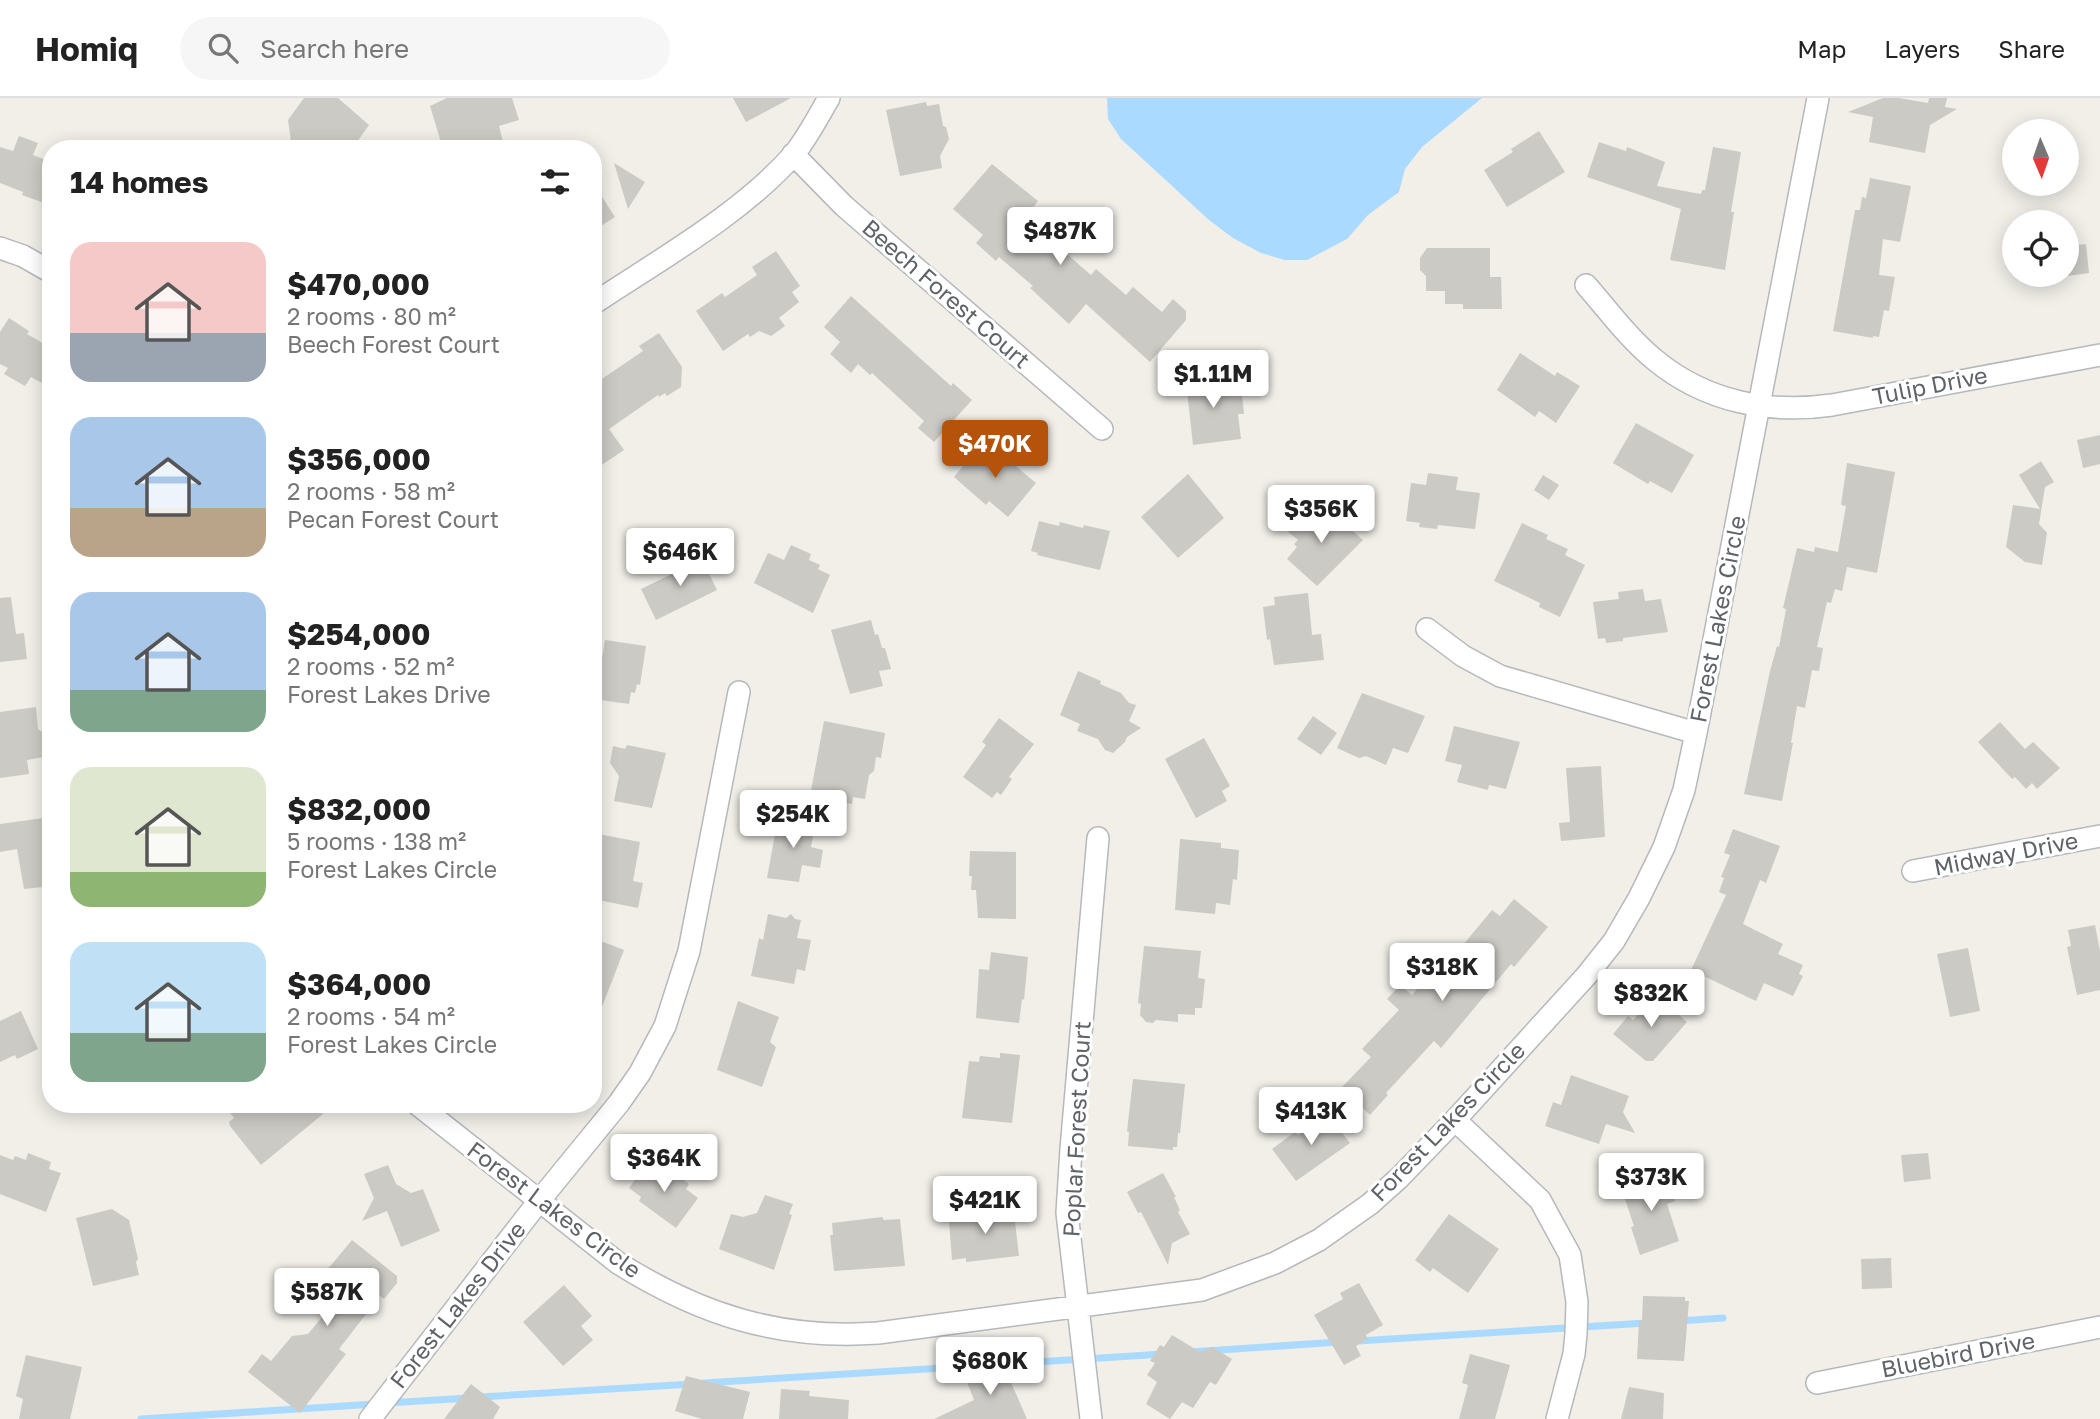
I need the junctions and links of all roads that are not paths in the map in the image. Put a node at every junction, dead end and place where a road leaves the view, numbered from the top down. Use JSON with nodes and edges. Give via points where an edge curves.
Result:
{"nodes":[{"id":1,"x":829,"y":98,"type":"edge"},
{"id":2,"x":1818,"y":98,"type":"edge"},
{"id":3,"x":793,"y":154,"type":"junction"},
{"id":4,"x":0,"y":248,"type":"edge"},
{"id":5,"x":42,"y":267,"type":"edge"},
{"id":6,"x":1587,"y":285,"type":"dead end"},
{"id":7,"x":602,"y":298,"type":"edge"},
{"id":8,"x":2100,"y":355,"type":"edge"},
{"id":9,"x":1759,"y":406,"type":"junction"},
{"id":10,"x":1102,"y":429,"type":"dead end"},
{"id":11,"x":1427,"y":629,"type":"dead end"},
{"id":12,"x":739,"y":692,"type":"dead end"},
{"id":13,"x":1696,"y":733,"type":"junction"},
{"id":14,"x":2100,"y":836,"type":"edge"},
{"id":15,"x":1098,"y":838,"type":"dead end"},
{"id":16,"x":1913,"y":871,"type":"dead end"},
{"id":17,"x":428,"y":1113,"type":"edge"},
{"id":18,"x":1455,"y":1120,"type":"junction"},
{"id":19,"x":538,"y":1201,"type":"junction"},
{"id":20,"x":1078,"y":1307,"type":"junction"},
{"id":21,"x":2100,"y":1326,"type":"edge"},
{"id":22,"x":1817,"y":1383,"type":"dead end"},
{"id":23,"x":370,"y":1419,"type":"edge"},
{"id":24,"x":1091,"y":1419,"type":"edge"},
{"id":25,"x":1557,"y":1419,"type":"edge"}],
"edges":[{"from":1,"to":3,"type":"street"},
{"from":2,"to":9,"type":"street","name":"Forest Lakes Circle"},
{"from":3,"to":7,"type":"street","via":[[737,207]]},
{"from":3,"to":10,"type":"street","name":"Beech Forest Court","via":[[845,206]]},
{"from":4,"to":5,"type":"street"},
{"from":6,"to":9,"type":"street","name":"Tulip Drive","via":[[1663,366],[1706,392]]},
{"from":8,"to":9,"type":"street","name":"Tulip Drive","via":[[1832,405]]},
{"from":9,"to":13,"type":"street","name":"Forest Lakes Circle"},
{"from":11,"to":13,"type":"street","via":[[1500,676]]},
{"from":12,"to":19,"type":"street","name":"Forest Lakes Drive","via":[[689,951],[665,1026],[619,1103]]},
{"from":13,"to":18,"type":"street","name":"Forest Lakes Circle","via":[[1684,790],[1664,846],[1614,941]]},
{"from":14,"to":16,"type":"street","name":"Midway Drive"},
{"from":15,"to":20,"type":"street","name":"Poplar Forest Court","via":[[1067,1213]]},
{"from":17,"to":19,"type":"street","name":"Forest Lakes Circle"},
{"from":18,"to":20,"type":"street","name":"Forest Lakes Circle","via":[[1370,1204],[1319,1240],[1275,1263],[1202,1290]]},
{"from":18,"to":25,"type":"street","via":[[1540,1200],[1570,1255],[1576,1335]]},
{"from":19,"to":20,"type":"street","name":"Forest Lakes Circle","via":[[643,1279],[734,1320],[846,1335]]},
{"from":19,"to":23,"type":"street","name":"Forest Lakes Drive"},
{"from":20,"to":24,"type":"street","name":"Poplar Forest Court"},
{"from":21,"to":22,"type":"street","name":"Bluebird Drive"}]}
